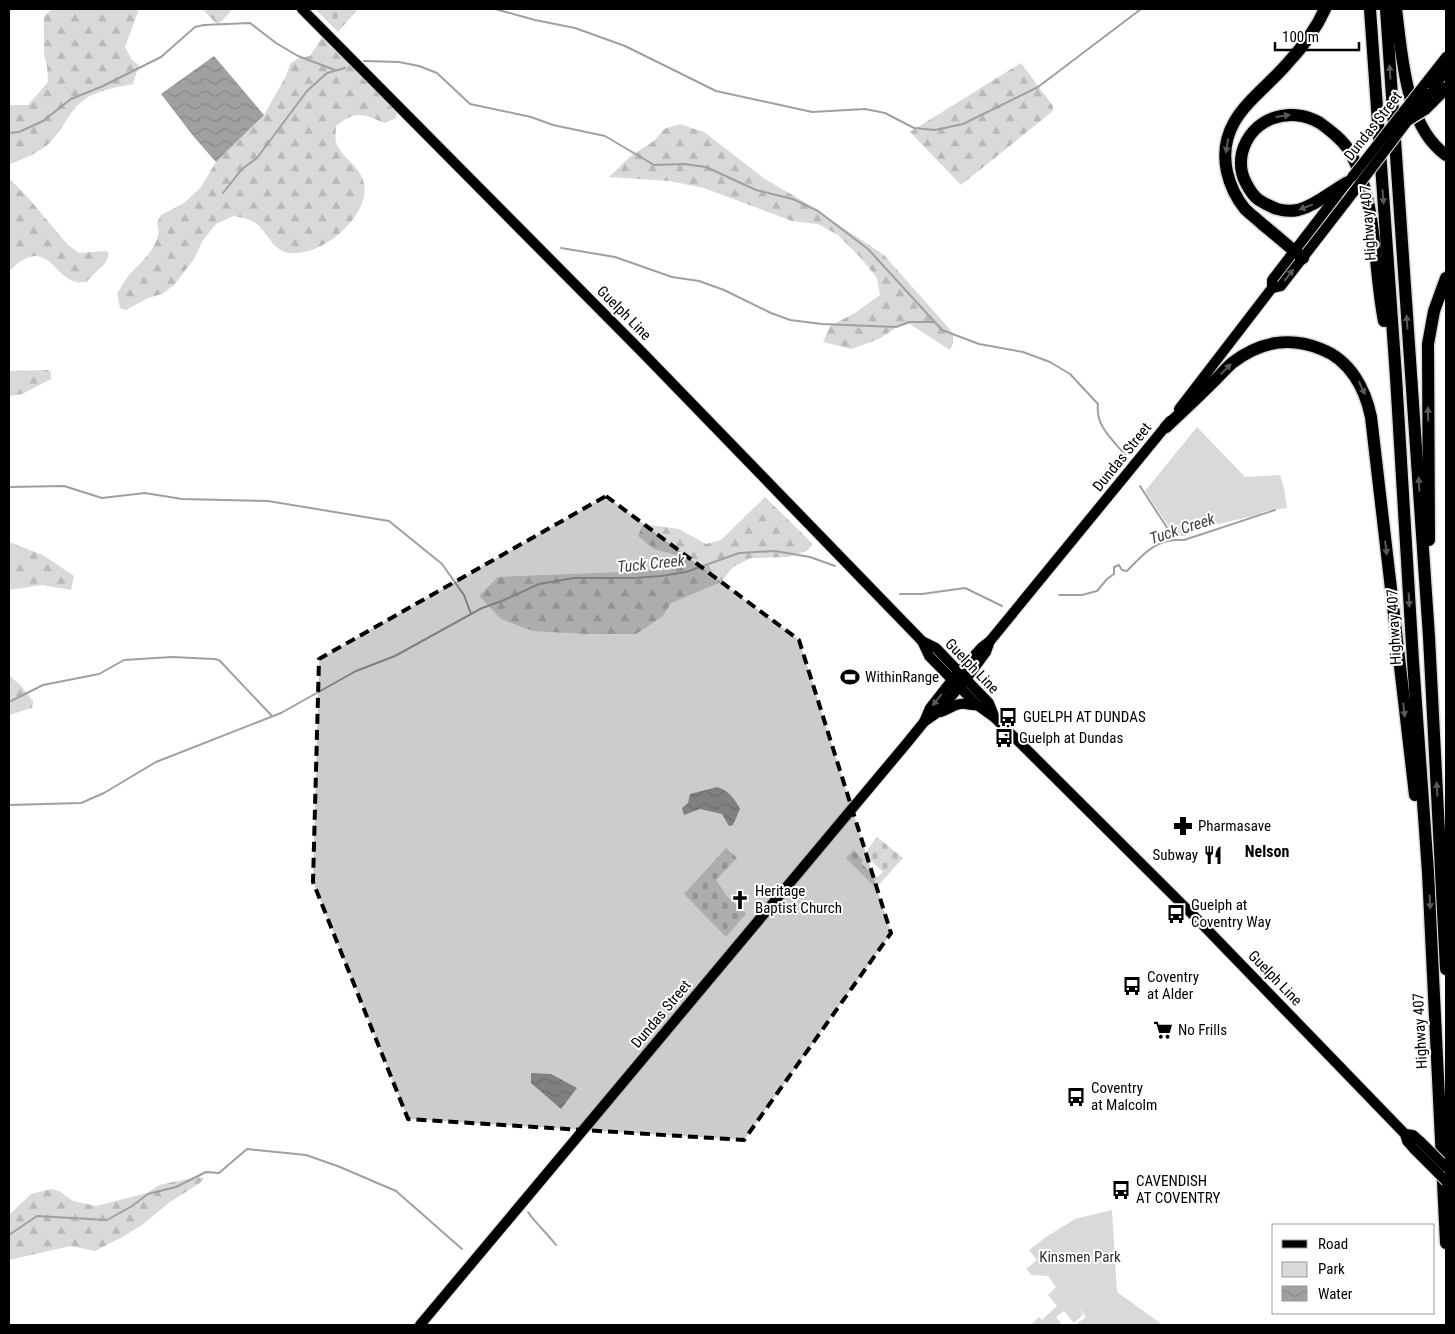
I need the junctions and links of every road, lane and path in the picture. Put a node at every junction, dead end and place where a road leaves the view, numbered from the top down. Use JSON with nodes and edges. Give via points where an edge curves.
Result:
{"nodes":[{"id":1,"x":302,"y":9,"type":"edge"},
{"id":2,"x":1324,"y":9,"type":"edge"},
{"id":3,"x":1370,"y":9,"type":"edge"},
{"id":4,"x":1386,"y":9,"type":"edge"},
{"id":5,"x":1396,"y":9,"type":"edge"},
{"id":6,"x":1446,"y":56,"type":"edge"},
{"id":7,"x":1446,"y":71,"type":"edge"},
{"id":8,"x":1446,"y":88,"type":"edge"},
{"id":9,"x":1428,"y":94,"type":"junction"},
{"id":10,"x":1409,"y":119,"type":"joint"},
{"id":11,"x":1446,"y":155,"type":"edge"},
{"id":12,"x":1348,"y":182,"type":"junction"},
{"id":13,"x":1299,"y":254,"type":"junction"},
{"id":14,"x":1446,"y":278,"type":"edge"},
{"id":15,"x":1396,"y":377,"type":"junction"},
{"id":16,"x":1166,"y":428,"type":"junction"},
{"id":17,"x":1429,"y":637,"type":"junction"},
{"id":18,"x":959,"y":680,"type":"junction"},
{"id":19,"x":977,"y":705,"type":"junction"},
{"id":20,"x":937,"y":713,"type":"junction"},
{"id":21,"x":995,"y":718,"type":"junction"},
{"id":22,"x":924,"y":722,"type":"junction"},
{"id":23,"x":1428,"y":872,"type":"junction"},
{"id":24,"x":1446,"y":969,"type":"edge"},
{"id":25,"x":1417,"y":1146,"type":"junction"},
{"id":26,"x":1446,"y":1167,"type":"edge"},
{"id":27,"x":1446,"y":1181,"type":"edge"},
{"id":28,"x":1446,"y":1243,"type":"edge"},
{"id":29,"x":420,"y":1325,"type":"edge"}],
"edges":[{"from":1,"to":18,"type":"main road","name":"Guelph Line","via":[[641,351],[922,641],[929,656]]},
{"from":2,"to":13,"type":"highway","one_way":true,"via":[[1300,49],[1240,112],[1225,147],[1229,182],[1236,196],[1246,210]]},
{"from":3,"to":15,"type":"highway","name":"Highway 407","one_way":true},
{"from":17,"to":4,"type":"highway","one_way":true},
{"from":5,"to":11,"type":"highway","via":[[1402,58],[1414,107],[1424,132]]},
{"from":6,"to":9,"type":"main road","name":"Dundas Street"},
{"from":7,"to":9,"type":"main road","name":"Dundas Street"},
{"from":8,"to":9,"type":"highway"},
{"from":9,"to":10,"type":"highway","bridge":true},
{"from":9,"to":12,"type":"main road","name":"Dundas Street","bridge":true},
{"from":10,"to":13,"type":"main road","name":"Dundas Street","bridge":true,"via":[[1346,202]]},
{"from":12,"to":13,"type":"main road","name":"Dundas Street"},
{"from":12,"to":15,"type":"highway","one_way":true,"via":[[1309,206],[1297,210],[1272,208],[1256,198],[1243,178],[1241,158],[1244,145],[1261,124],[1286,114],[1313,119],[1340,139],[1350,151],[1370,212],[1381,303]]},
{"from":13,"to":16,"type":"main road","name":"Dundas Street","via":[[1272,280],[1272,288]]},
{"from":17,"to":14,"type":"highway","one_way":true,"via":[[1428,344],[1434,311]]},
{"from":15,"to":23,"type":"highway","name":"Highway 407","one_way":true},
{"from":16,"to":18,"type":"main road","name":"Dundas Street","via":[[981,648]]},
{"from":16,"to":23,"type":"highway","one_way":true,"via":[[1232,364],[1257,347],[1275,342],[1310,344],[1327,351],[1350,368],[1358,380],[1371,417],[1415,801]]},
{"from":24,"to":17,"type":"highway","one_way":true},
{"from":18,"to":19,"type":"main road","name":"Guelph Line"},
{"from":18,"to":20,"type":"main road","name":"Dundas Street"},
{"from":18,"to":21,"type":"main road","name":"Guelph Line","via":[[989,704]]},
{"from":18,"to":22,"type":"main road","name":"Dundas Street","one_way":true,"via":[[930,708]]},
{"from":19,"to":20,"type":"main road","via":[[962,704]]},
{"from":19,"to":21,"type":"main road","name":"Guelph Line"},
{"from":20,"to":22,"type":"main road","name":"Dundas Street"},
{"from":21,"to":25,"type":"main road","name":"Guelph Line","via":[[1198,920],[1405,1134],[1407,1141]]},
{"from":22,"to":29,"type":"main road","name":"Dundas Street"},
{"from":23,"to":28,"type":"highway","name":"Highway 407","one_way":true},
{"from":25,"to":26,"type":"main road","name":"Guelph Line","bridge":true},
{"from":25,"to":27,"type":"main road","name":"Guelph Line","bridge":true}]}
